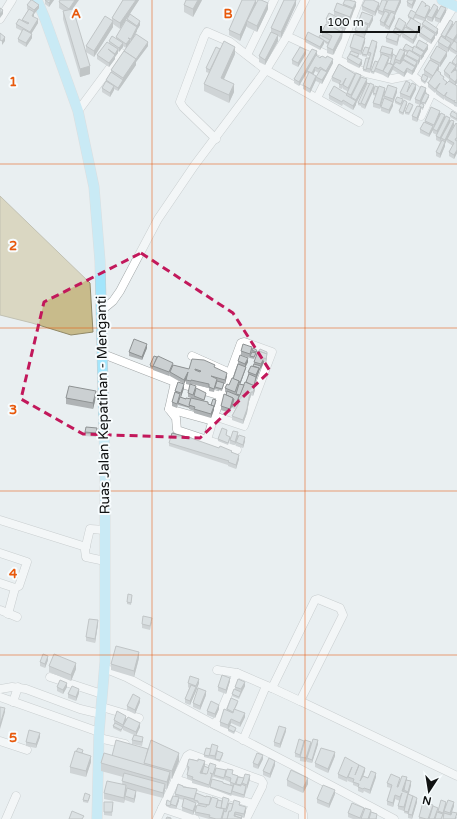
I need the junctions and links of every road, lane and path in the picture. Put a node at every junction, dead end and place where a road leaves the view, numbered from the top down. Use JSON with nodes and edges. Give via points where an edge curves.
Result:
{"nodes":[{"id":1,"x":12,"y":0,"type":"edge"},
{"id":2,"x":37,"y":0,"type":"edge"},
{"id":3,"x":274,"y":0,"type":"edge"},
{"id":4,"x":305,"y":0,"type":"edge"},
{"id":5,"x":359,"y":0,"type":"edge"},
{"id":6,"x":442,"y":0,"type":"edge"},
{"id":7,"x":456,"y":7,"type":"edge"},
{"id":8,"x":0,"y":19,"type":"edge"},
{"id":9,"x":287,"y":36,"type":"junction"},
{"id":10,"x":121,"y":53,"type":"edge"},
{"id":11,"x":247,"y":55,"type":"junction"},
{"id":12,"x":337,"y":58,"type":"junction"},
{"id":13,"x":266,"y":70,"type":"junction"},
{"id":14,"x":412,"y":75,"type":"junction"},
{"id":15,"x":432,"y":92,"type":"junction"},
{"id":16,"x":317,"y":98,"type":"junction"},
{"id":17,"x":457,"y":108,"type":"edge"},
{"id":18,"x":78,"y":111,"type":"junction"},
{"id":19,"x":421,"y":116,"type":"dead end"},
{"id":20,"x":359,"y":122,"type":"dead end"},
{"id":21,"x":216,"y":139,"type":"junction"},
{"id":22,"x":101,"y":311,"type":"junction"},
{"id":23,"x":102,"y":354,"type":"junction"},
{"id":24,"x":192,"y":356,"type":"dead end"},
{"id":25,"x":230,"y":373,"type":"junction"},
{"id":26,"x":175,"y":382,"type":"junction"},
{"id":27,"x":221,"y":396,"type":"junction"},
{"id":28,"x":169,"y":408,"type":"junction"},
{"id":29,"x":214,"y":418,"type":"junction"},
{"id":30,"x":207,"y":440,"type":"junction"},
{"id":31,"x":237,"y":450,"type":"dead end"},
{"id":32,"x":0,"y":520,"type":"edge"},
{"id":33,"x":105,"y":530,"type":"junction"},
{"id":34,"x":86,"y":547,"type":"junction"},
{"id":35,"x":0,"y":553,"type":"edge"},
{"id":36,"x":105,"y":561,"type":"junction"},
{"id":37,"x":0,"y":583,"type":"edge"},
{"id":38,"x":15,"y":588,"type":"junction"},
{"id":39,"x":4,"y":612,"type":"edge"},
{"id":40,"x":17,"y":617,"type":"dead end"},
{"id":41,"x":104,"y":668,"type":"junction"},
{"id":42,"x":217,"y":670,"type":"dead end"},
{"id":43,"x":237,"y":674,"type":"junction"},
{"id":44,"x":50,"y":677,"type":"dead end"},
{"id":45,"x":18,"y":687,"type":"junction"},
{"id":46,"x":269,"y":687,"type":"junction"},
{"id":47,"x":0,"y":689,"type":"edge"},
{"id":48,"x":102,"y":694,"type":"junction"},
{"id":49,"x":0,"y":697,"type":"edge"},
{"id":50,"x":300,"y":701,"type":"junction"},
{"id":51,"x":13,"y":702,"type":"junction"},
{"id":52,"x":101,"y":711,"type":"junction"},
{"id":53,"x":139,"y":718,"type":"dead end"},
{"id":54,"x":215,"y":726,"type":"junction"},
{"id":55,"x":99,"y":735,"type":"junction"},
{"id":56,"x":243,"y":740,"type":"junction"},
{"id":57,"x":0,"y":741,"type":"edge"},
{"id":58,"x":136,"y":747,"type":"edge"},
{"id":59,"x":27,"y":750,"type":"dead end"},
{"id":60,"x":457,"y":776,"type":"edge"},
{"id":61,"x":176,"y":779,"type":"junction"},
{"id":62,"x":16,"y":796,"type":"dead end"},
{"id":63,"x":278,"y":800,"type":"dead end"},
{"id":64,"x":253,"y":804,"type":"junction"},
{"id":65,"x":162,"y":808,"type":"junction"},
{"id":66,"x":6,"y":819,"type":"edge"},
{"id":67,"x":98,"y":819,"type":"edge"},
{"id":68,"x":157,"y":819,"type":"edge"},
{"id":69,"x":195,"y":819,"type":"edge"},
{"id":70,"x":246,"y":819,"type":"edge"},
{"id":71,"x":302,"y":819,"type":"edge"},
{"id":72,"x":394,"y":819,"type":"edge"}],
"edges":[{"from":1,"to":8,"type":"street"},
{"from":2,"to":18,"type":"main road","name":"Ruas Jalan Kepatihan - Menganti"},
{"from":3,"to":11,"type":"street"},
{"from":4,"to":9,"type":"street"},
{"from":5,"to":12,"type":"street"},
{"from":6,"to":7,"type":"main road"},
{"from":7,"to":14,"type":"street"},
{"from":9,"to":12,"type":"street"},
{"from":9,"to":13,"type":"street"},
{"from":10,"to":18,"type":"street"},
{"from":11,"to":13,"type":"street"},
{"from":11,"to":21,"type":"street","via":[[230,42],[212,34],[207,32],[204,37],[180,102]]},
{"from":12,"to":14,"type":"street","via":[[366,72],[392,79]]},
{"from":12,"to":16,"type":"street"},
{"from":13,"to":16,"type":"street"},
{"from":13,"to":21,"type":"street"},
{"from":14,"to":15,"type":"street"},
{"from":15,"to":17,"type":"street"},
{"from":15,"to":19,"type":"street"},
{"from":16,"to":20,"type":"street"},
{"from":18,"to":22,"type":"main road","name":"Ruas Jalan Kepatihan - Menganti","via":[[94,187]]},
{"from":21,"to":22,"type":"street","via":[[158,218],[120,292]]},
{"from":22,"to":23,"type":"main road","name":"Ruas Jalan Kepatihan - Menganti"},
{"from":23,"to":26,"type":"street"},
{"from":23,"to":33,"type":"main road","name":"Ruas Jalan Kepatihan - Menganti"},
{"from":24,"to":25,"type":"street"},
{"from":25,"to":27,"type":"street"},
{"from":25,"to":29,"type":"street","via":[[242,342],[272,352],[244,426]]},
{"from":26,"to":27,"type":"street"},
{"from":26,"to":28,"type":"street"},
{"from":27,"to":29,"type":"street"},
{"from":28,"to":29,"type":"street"},
{"from":28,"to":30,"type":"street","via":[[176,418],[177,430]]},
{"from":29,"to":30,"type":"street"},
{"from":30,"to":31,"type":"street"},
{"from":32,"to":34,"type":"street"},
{"from":33,"to":34,"type":"street","via":[[90,529]]},
{"from":33,"to":36,"type":"main road","name":"Ruas Jalan Kepatihan - Menganti"},
{"from":34,"to":36,"type":"street","via":[[86,557]]},
{"from":35,"to":38,"type":"street","via":[[27,562],[19,586]]},
{"from":36,"to":41,"type":"main road","name":"Ruas Jalan Kepatihan - Menganti"},
{"from":37,"to":38,"type":"street"},
{"from":38,"to":39,"type":"street"},
{"from":39,"to":40,"type":"street"},
{"from":41,"to":48,"type":"main road","name":"Ruas Jalan Kepatihan - Menganti"},
{"from":41,"to":54,"type":"street","via":[[126,677]]},
{"from":42,"to":43,"type":"street"},
{"from":43,"to":46,"type":"street"},
{"from":43,"to":54,"type":"street"},
{"from":44,"to":48,"type":"street"},
{"from":45,"to":47,"type":"street"},
{"from":45,"to":51,"type":"street"},
{"from":45,"to":52,"type":"street","via":[[80,709]]},
{"from":46,"to":50,"type":"street"},
{"from":46,"to":50,"type":"street","via":[[315,600],[340,608],[343,615]]},
{"from":46,"to":56,"type":"street"},
{"from":48,"to":52,"type":"main road","name":"Ruas Jalan Kepatihan - Menganti"},
{"from":49,"to":51,"type":"street"},
{"from":50,"to":60,"type":"street"},
{"from":51,"to":55,"type":"street"},
{"from":52,"to":53,"type":"street"},
{"from":52,"to":55,"type":"main road","name":"Ruas Jalan Kepatihan - Menganti"},
{"from":54,"to":56,"type":"street"},
{"from":55,"to":58,"type":"street"},
{"from":55,"to":67,"type":"main road","name":"Ruas Jalan Kepatihan - Menganti"},
{"from":56,"to":72,"type":"street"},
{"from":57,"to":59,"type":"street"},
{"from":61,"to":64,"type":"street"},
{"from":61,"to":64,"type":"street","via":[[190,754],[261,780],[262,787]]},
{"from":61,"to":65,"type":"street"},
{"from":62,"to":66,"type":"street"},
{"from":63,"to":71,"type":"street","via":[[302,811]]},
{"from":64,"to":70,"type":"street"},
{"from":65,"to":68,"type":"street"},
{"from":65,"to":69,"type":"street"}]}
